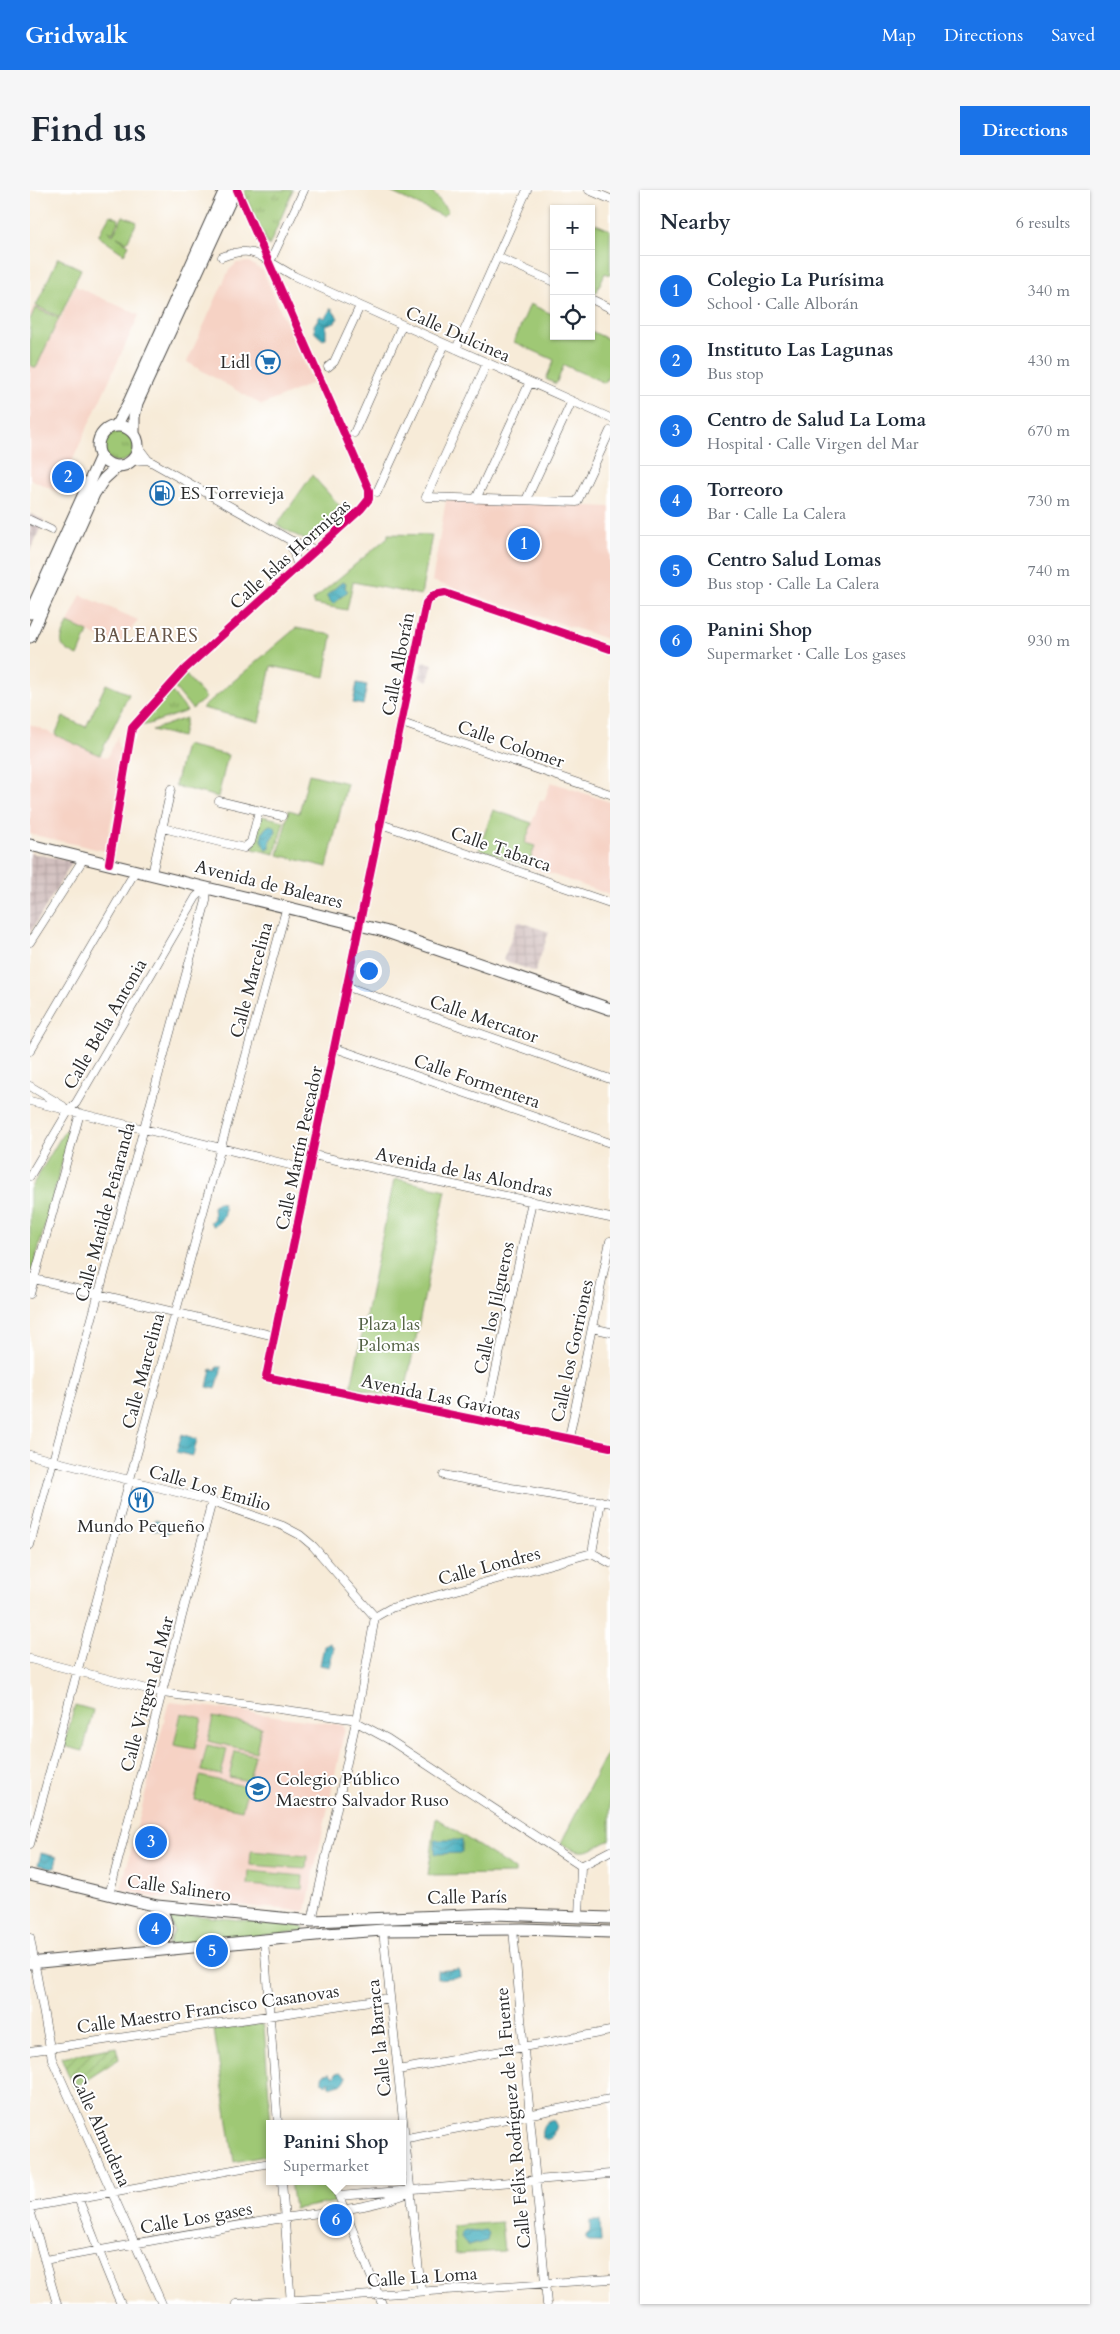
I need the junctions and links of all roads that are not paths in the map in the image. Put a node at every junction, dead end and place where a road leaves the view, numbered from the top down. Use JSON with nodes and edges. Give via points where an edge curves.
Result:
{"nodes":[{"id":1,"x":225,"y":190,"type":"edge"},
{"id":2,"x":236,"y":190,"type":"edge"},
{"id":3,"x":304,"y":190,"type":"edge"},
{"id":4,"x":528,"y":190,"type":"edge"},
{"id":5,"x":589,"y":190,"type":"edge"},
{"id":6,"x":610,"y":199,"type":"edge"},
{"id":7,"x":222,"y":257,"type":"dead end"},
{"id":8,"x":497,"y":257,"type":"junction"},
{"id":9,"x":270,"y":262,"type":"junction"},
{"id":10,"x":550,"y":280,"type":"edge"},
{"id":11,"x":595,"y":301,"type":"edge"},
{"id":12,"x":360,"y":306,"type":"junction"},
{"id":13,"x":610,"y":308,"type":"edge"},
{"id":14,"x":402,"y":325,"type":"junction"},
{"id":15,"x":445,"y":344,"type":"junction"},
{"id":16,"x":456,"y":349,"type":"junction"},
{"id":17,"x":487,"y":363,"type":"junction"},
{"id":18,"x":328,"y":367,"type":"dead end"},
{"id":19,"x":530,"y":382,"type":"junction"},
{"id":20,"x":572,"y":401,"type":"junction"},
{"id":21,"x":610,"y":418,"type":"edge"},
{"id":22,"x":116,"y":426,"type":"junction"},
{"id":23,"x":610,"y":431,"type":"edge"},
{"id":24,"x":134,"y":433,"type":"junction"},
{"id":25,"x":354,"y":433,"type":"dead end"},
{"id":26,"x":139,"y":448,"type":"junction"},
{"id":27,"x":101,"y":456,"type":"junction"},
{"id":28,"x":148,"y":460,"type":"junction"},
{"id":29,"x":132,"y":461,"type":"junction"},
{"id":30,"x":118,"y":466,"type":"junction"},
{"id":31,"x":377,"y":492,"type":"dead end"},
{"id":32,"x":476,"y":498,"type":"junction"},
{"id":33,"x":526,"y":500,"type":"junction"},
{"id":34,"x":30,"y":520,"type":"edge"},
{"id":35,"x":51,"y":530,"type":"dead end"},
{"id":36,"x":290,"y":540,"type":"junction"},
{"id":37,"x":316,"y":550,"type":"junction"},
{"id":38,"x":298,"y":567,"type":"junction"},
{"id":39,"x":30,"y":614,"type":"edge"},
{"id":40,"x":30,"y":637,"type":"edge"},
{"id":41,"x":610,"y":649,"type":"edge"},
{"id":42,"x":402,"y":723,"type":"junction"},
{"id":43,"x":171,"y":789,"type":"dead end"},
{"id":44,"x":610,"y":794,"type":"edge"},
{"id":45,"x":219,"y":801,"type":"dead end"},
{"id":46,"x":259,"y":811,"type":"junction"},
{"id":47,"x":282,"y":816,"type":"dead end"},
{"id":48,"x":382,"y":824,"type":"junction"},
{"id":49,"x":162,"y":828,"type":"junction"},
{"id":50,"x":30,"y":845,"type":"edge"},
{"id":51,"x":84,"y":858,"type":"junction"},
{"id":52,"x":109,"y":863,"type":"junction"},
{"id":53,"x":136,"y":870,"type":"junction"},
{"id":54,"x":152,"y":874,"type":"junction"},
{"id":55,"x":207,"y":887,"type":"junction"},
{"id":56,"x":610,"y":903,"type":"edge"},
{"id":57,"x":286,"y":906,"type":"junction"},
{"id":58,"x":361,"y":925,"type":"junction"},
{"id":59,"x":30,"y":942,"type":"edge"},
{"id":60,"x":348,"y":987,"type":"junction"},
{"id":61,"x":610,"y":1009,"type":"edge"},
{"id":62,"x":335,"y":1048,"type":"junction"},
{"id":63,"x":30,"y":1051,"type":"edge"},
{"id":64,"x":610,"y":1079,"type":"edge"},
{"id":65,"x":30,"y":1086,"type":"edge"},
{"id":66,"x":30,"y":1101,"type":"edge"},
{"id":67,"x":69,"y":1110,"type":"junction"},
{"id":68,"x":80,"y":1113,"type":"junction"},
{"id":69,"x":143,"y":1128,"type":"junction"},
{"id":70,"x":610,"y":1143,"type":"edge"},
{"id":71,"x":221,"y":1148,"type":"junction"},
{"id":72,"x":313,"y":1155,"type":"junction"},
{"id":73,"x":310,"y":1170,"type":"junction"},
{"id":74,"x":30,"y":1176,"type":"edge"},
{"id":75,"x":532,"y":1201,"type":"junction"},
{"id":76,"x":610,"y":1218,"type":"edge"},
{"id":77,"x":610,"y":1241,"type":"edge"},
{"id":78,"x":32,"y":1278,"type":"edge"},
{"id":79,"x":30,"y":1294,"type":"edge"},
{"id":80,"x":98,"y":1294,"type":"junction"},
{"id":81,"x":174,"y":1312,"type":"junction"},
{"id":82,"x":592,"y":1328,"type":"junction"},
{"id":83,"x":610,"y":1332,"type":"edge"},
{"id":84,"x":275,"y":1336,"type":"junction"},
{"id":85,"x":266,"y":1377,"type":"joint"},
{"id":86,"x":485,"y":1421,"type":"junction"},
{"id":87,"x":569,"y":1438,"type":"junction"},
{"id":88,"x":610,"y":1447,"type":"edge"},
{"id":89,"x":30,"y":1455,"type":"edge"},
{"id":90,"x":53,"y":1461,"type":"junction"},
{"id":91,"x":444,"y":1475,"type":"dead end"},
{"id":92,"x":129,"y":1480,"type":"junction"},
{"id":93,"x":212,"y":1501,"type":"junction"},
{"id":94,"x":601,"y":1501,"type":"junction"},
{"id":95,"x":610,"y":1503,"type":"edge"},
{"id":96,"x":30,"y":1544,"type":"edge"},
{"id":97,"x":592,"y":1553,"type":"junction"},
{"id":98,"x":610,"y":1563,"type":"edge"},
{"id":99,"x":375,"y":1617,"type":"junction"},
{"id":100,"x":30,"y":1659,"type":"edge"},
{"id":101,"x":77,"y":1671,"type":"junction"},
{"id":102,"x":163,"y":1693,"type":"junction"},
{"id":103,"x":356,"y":1721,"type":"junction"},
{"id":104,"x":30,"y":1844,"type":"edge"},
{"id":105,"x":610,"y":1851,"type":"edge"},
{"id":106,"x":581,"y":1866,"type":"junction"},
{"id":107,"x":30,"y":1875,"type":"edge"},
{"id":108,"x":109,"y":1895,"type":"junction"},
{"id":109,"x":158,"y":1906,"type":"junction"},
{"id":110,"x":512,"y":1914,"type":"junction"},
{"id":111,"x":579,"y":1917,"type":"junction"},
{"id":112,"x":610,"y":1918,"type":"edge"},
{"id":113,"x":312,"y":1921,"type":"junction"},
{"id":114,"x":325,"y":1921,"type":"junction"},
{"id":115,"x":513,"y":1929,"type":"junction"},
{"id":116,"x":383,"y":1930,"type":"junction"},
{"id":117,"x":610,"y":1932,"type":"edge"},
{"id":118,"x":326,"y":1934,"type":"junction"},
{"id":119,"x":30,"y":1938,"type":"edge"},
{"id":120,"x":264,"y":1940,"type":"junction"},
{"id":121,"x":158,"y":1950,"type":"junction"},
{"id":122,"x":32,"y":1962,"type":"edge"},
{"id":123,"x":390,"y":1998,"type":"junction"},
{"id":124,"x":270,"y":2015,"type":"junction"},
{"id":125,"x":610,"y":2031,"type":"edge"},
{"id":126,"x":524,"y":2047,"type":"junction"},
{"id":127,"x":50,"y":2048,"type":"junction"},
{"id":128,"x":30,"y":2051,"type":"edge"},
{"id":129,"x":398,"y":2070,"type":"junction"},
{"id":130,"x":610,"y":2099,"type":"edge"},
{"id":131,"x":530,"y":2115,"type":"junction"},
{"id":132,"x":278,"y":2120,"type":"edge"},
{"id":133,"x":402,"y":2120,"type":"edge"},
{"id":134,"x":406,"y":2139,"type":"edge"},
{"id":135,"x":406,"y":2154,"type":"edge"},
{"id":136,"x":266,"y":2164,"type":"edge"},
{"id":137,"x":610,"y":2174,"type":"edge"},
{"id":138,"x":536,"y":2181,"type":"junction"},
{"id":139,"x":282,"y":2185,"type":"edge"},
{"id":140,"x":335,"y":2185,"type":"edge"},
{"id":141,"x":112,"y":2192,"type":"junction"},
{"id":142,"x":411,"y":2192,"type":"junction"},
{"id":143,"x":339,"y":2196,"type":"junction"},
{"id":144,"x":78,"y":2198,"type":"junction"},
{"id":145,"x":30,"y":2209,"type":"edge"},
{"id":146,"x":345,"y":2210,"type":"junction"},
{"id":147,"x":284,"y":2218,"type":"junction"},
{"id":148,"x":135,"y":2244,"type":"junction"},
{"id":149,"x":100,"y":2250,"type":"junction"},
{"id":150,"x":45,"y":2260,"type":"junction"},
{"id":151,"x":610,"y":2279,"type":"edge"},
{"id":152,"x":545,"y":2283,"type":"junction"},
{"id":153,"x":421,"y":2291,"type":"junction"},
{"id":154,"x":378,"y":2295,"type":"junction"},
{"id":155,"x":360,"y":2300,"type":"edge"},
{"id":156,"x":291,"y":2302,"type":"edge"},
{"id":157,"x":57,"y":2304,"type":"edge"},
{"id":158,"x":122,"y":2304,"type":"edge"},
{"id":159,"x":162,"y":2304,"type":"edge"},
{"id":160,"x":236,"y":2304,"type":"edge"},
{"id":161,"x":382,"y":2304,"type":"edge"},
{"id":162,"x":547,"y":2304,"type":"edge"}],
"edges":[{"from":1,"to":22,"type":"main road"},
{"from":2,"to":9,"type":"street","name":"Calle Islas Hormigas"},
{"from":2,"to":24,"type":"main road","via":[[137,403]]},
{"from":3,"to":9,"type":"street"},
{"from":4,"to":8,"type":"street"},
{"from":5,"to":6,"type":"street"},
{"from":7,"to":9,"type":"street","name":"Calle Dulcinea","via":[[244,251],[253,252]]},
{"from":8,"to":10,"type":"street"},
{"from":8,"to":16,"type":"street"},
{"from":9,"to":12,"type":"street","name":"Calle Dulcinea"},
{"from":9,"to":37,"type":"street","name":"Calle Islas Hormigas","via":[[369,490],[366,504]]},
{"from":11,"to":13,"type":"street"},
{"from":12,"to":14,"type":"street","name":"Calle Dulcinea"},
{"from":12,"to":18,"type":"street","via":[[334,362]]},
{"from":14,"to":15,"type":"street","name":"Calle Dulcinea"},
{"from":14,"to":25,"type":"street"},
{"from":15,"to":16,"type":"street","name":"Calle Dulcinea"},
{"from":15,"to":31,"type":"street"},
{"from":16,"to":17,"type":"street","name":"Calle Dulcinea"},
{"from":17,"to":19,"type":"street","name":"Calle Dulcinea"},
{"from":17,"to":32,"type":"street","via":[[426,497]]},
{"from":19,"to":20,"type":"street","name":"Calle Dulcinea"},
{"from":19,"to":32,"type":"street"},
{"from":20,"to":21,"type":"street","name":"Calle Dulcinea"},
{"from":20,"to":33,"type":"street"},
{"from":22,"to":24,"type":"main road","via":[[126,427]]},
{"from":22,"to":27,"type":"main road","via":[[100,437],[98,450]]},
{"from":23,"to":33,"type":"street","via":[[577,502]]},
{"from":24,"to":26,"type":"main road"},
{"from":26,"to":28,"type":"street"},
{"from":26,"to":29,"type":"main road"},
{"from":27,"to":30,"type":"main road","via":[[111,465]]},
{"from":27,"to":39,"type":"main road"},
{"from":28,"to":29,"type":"street"},
{"from":28,"to":36,"type":"street"},
{"from":29,"to":30,"type":"main road"},
{"from":30,"to":40,"type":"main road","via":[[94,494]]},
{"from":32,"to":33,"type":"street"},
{"from":34,"to":35,"type":"street"},
{"from":36,"to":37,"type":"street"},
{"from":36,"to":38,"type":"street"},
{"from":37,"to":38,"type":"street","name":"Calle Islas Hormigas"},
{"from":38,"to":52,"type":"street","name":"Calle Islas Hormigas","via":[[185,669],[132,728]]},
{"from":41,"to":42,"type":"street","name":"Calle Alborán","via":[[445,593],[434,595],[426,603]]},
{"from":42,"to":44,"type":"street","name":"Calle Colomer"},
{"from":42,"to":48,"type":"street","name":"Calle Alborán"},
{"from":43,"to":49,"type":"street"},
{"from":45,"to":46,"type":"street"},
{"from":46,"to":47,"type":"street"},
{"from":46,"to":49,"type":"street","via":[[251,842],[246,847]]},
{"from":48,"to":56,"type":"street","name":"Calle Tabarca"},
{"from":48,"to":58,"type":"street","name":"Calle Alborán"},
{"from":49,"to":54,"type":"street"},
{"from":50,"to":51,"type":"main road","name":"Avenida de Baleares"},
{"from":51,"to":52,"type":"main road","name":"Avenida de Baleares"},
{"from":51,"to":59,"type":"street"},
{"from":52,"to":53,"type":"main road","name":"Avenida de Baleares"},
{"from":53,"to":54,"type":"main road","name":"Avenida de Baleares"},
{"from":53,"to":63,"type":"street"},
{"from":54,"to":55,"type":"main road","name":"Avenida de Baleares"},
{"from":55,"to":57,"type":"main road","name":"Avenida de Baleares"},
{"from":55,"to":67,"type":"street","name":"Calle Bella Antonia","via":[[196,898]]},
{"from":55,"to":69,"type":"street","name":"Calle Matilde Peñaranda","via":[[206,901]]},
{"from":57,"to":58,"type":"main road","name":"Avenida de Baleares"},
{"from":57,"to":71,"type":"street","name":"Calle Marcelina"},
{"from":58,"to":60,"type":"street","name":"Calle Martín Pescador"},
{"from":58,"to":61,"type":"main road","name":"Avenida de Baleares"},
{"from":60,"to":62,"type":"street","name":"Calle Martín Pescador"},
{"from":60,"to":64,"type":"street","name":"Calle Mercator"},
{"from":62,"to":70,"type":"street","name":"Calle Formentera"},
{"from":62,"to":72,"type":"street","name":"Calle Martín Pescador"},
{"from":65,"to":67,"type":"street"},
{"from":66,"to":67,"type":"street"},
{"from":67,"to":68,"type":"street"},
{"from":67,"to":74,"type":"street","name":"Calle Bella Antonia"},
{"from":68,"to":69,"type":"street"},
{"from":68,"to":78,"type":"street"},
{"from":69,"to":71,"type":"street"},
{"from":69,"to":80,"type":"street","name":"Calle Matilde Peñaranda"},
{"from":71,"to":73,"type":"street"},
{"from":71,"to":81,"type":"street","name":"Calle Marcelina"},
{"from":72,"to":73,"type":"street","name":"Calle Martín Pescador"},
{"from":72,"to":75,"type":"street","name":"Avenida de las Alondras"},
{"from":73,"to":84,"type":"street","name":"Calle Martín Pescador"},
{"from":75,"to":76,"type":"street","name":"Avenida de las Alondras"},
{"from":75,"to":86,"type":"street","name":"Calle los Jilgueros"},
{"from":77,"to":82,"type":"street","name":"Calle los Gorriones"},
{"from":78,"to":79,"type":"street"},
{"from":78,"to":80,"type":"street"},
{"from":80,"to":81,"type":"street"},
{"from":80,"to":90,"type":"street","name":"Calle Matilde Peñaranda"},
{"from":81,"to":84,"type":"street"},
{"from":81,"to":92,"type":"street","name":"Calle Marcelina"},
{"from":82,"to":83,"type":"street"},
{"from":82,"to":87,"type":"street","name":"Calle los Gorriones"},
{"from":84,"to":85,"type":"street","name":"Calle Martín Pescador"},
{"from":85,"to":86,"type":"street","name":"Avenida Las Gaviotas"},
{"from":86,"to":87,"type":"street","name":"Avenida Las Gaviotas"},
{"from":87,"to":88,"type":"street","name":"Avenida Las Gaviotas"},
{"from":89,"to":90,"type":"street","name":"Calle Los Emilio"},
{"from":90,"to":92,"type":"street","name":"Calle Los Emilio"},
{"from":90,"to":96,"type":"street","name":"Calle Matilde Peñaranda"},
{"from":91,"to":94,"type":"street","via":[[498,1487],[517,1487]]},
{"from":92,"to":93,"type":"street","name":"Calle Los Emilio"},
{"from":92,"to":101,"type":"street","name":"Calle Marcelina"},
{"from":93,"to":99,"type":"street","name":"Calle Los Emilio","via":[[300,1535]]},
{"from":93,"to":102,"type":"street","name":"Calle Virgen del Mar"},
{"from":94,"to":95,"type":"street"},
{"from":94,"to":97,"type":"street"},
{"from":97,"to":98,"type":"street"},
{"from":97,"to":99,"type":"street","name":"Calle Londres","via":[[391,1608]]},
{"from":99,"to":103,"type":"street"},
{"from":100,"to":101,"type":"street"},
{"from":101,"to":102,"type":"street"},
{"from":101,"to":104,"type":"street","name":"Calle Marcelina"},
{"from":102,"to":103,"type":"street","via":[[339,1716]]},
{"from":102,"to":108,"type":"street","name":"Calle Virgen del Mar"},
{"from":103,"to":106,"type":"street"},
{"from":103,"to":113,"type":"street"},
{"from":105,"to":106,"type":"street"},
{"from":106,"to":111,"type":"street"},
{"from":107,"to":108,"type":"main road","name":"Calle Salinero"},
{"from":108,"to":109,"type":"main road","name":"Calle Salinero"},
{"from":109,"to":113,"type":"main road","name":"Calle Salinero"},
{"from":109,"to":121,"type":"main road","via":[[167,1924],[166,1938]]},
{"from":110,"to":111,"type":"main road","name":"Calle París"},
{"from":110,"to":114,"type":"main road","name":"Calle París"},
{"from":110,"to":115,"type":"main road","name":"Calle Félix Rodríguez de la Fuente"},
{"from":111,"to":112,"type":"main road","name":"Calle París"},
{"from":113,"to":114,"type":"main road","name":"Calle Salinero"},
{"from":114,"to":118,"type":"main road"},
{"from":115,"to":116,"type":"main road","name":"Calle París"},
{"from":115,"to":117,"type":"main road","name":"Calle París"},
{"from":115,"to":126,"type":"street","name":"Calle Félix Rodríguez de la Fuente"},
{"from":116,"to":118,"type":"main road","name":"Calle París"},
{"from":116,"to":123,"type":"street","name":"Calle la Barraca"},
{"from":118,"to":120,"type":"main road","name":"Calle París"},
{"from":119,"to":122,"type":"street"},
{"from":120,"to":121,"type":"main road","name":"Calle París"},
{"from":120,"to":124,"type":"street"},
{"from":121,"to":122,"type":"main road","name":"Calle París"},
{"from":122,"to":127,"type":"street","name":"Calle Almudena"},
{"from":123,"to":124,"type":"street","name":"Calle Maestro Francisco Casanovas"},
{"from":123,"to":129,"type":"street","name":"Calle la Barraca"},
{"from":124,"to":127,"type":"street","name":"Calle Maestro Francisco Casanovas"},
{"from":124,"to":132,"type":"street"},
{"from":125,"to":126,"type":"street"},
{"from":126,"to":129,"type":"street"},
{"from":126,"to":131,"type":"street","name":"Calle Félix Rodríguez de la Fuente"},
{"from":127,"to":128,"type":"street","name":"Calle Maestro Francisco Casanovas"},
{"from":127,"to":141,"type":"street","name":"Calle Almudena","via":[[52,2059]]},
{"from":129,"to":133,"type":"street","name":"Calle la Barraca"},
{"from":130,"to":131,"type":"street"},
{"from":131,"to":134,"type":"street"},
{"from":131,"to":138,"type":"street","name":"Calle Félix Rodríguez de la Fuente"},
{"from":135,"to":142,"type":"street","name":"Calle la Barraca"},
{"from":136,"to":141,"type":"street"},
{"from":137,"to":138,"type":"street","name":"Calle Los gases"},
{"from":138,"to":142,"type":"street","name":"Calle Los gases"},
{"from":138,"to":152,"type":"street","name":"Calle Félix Rodríguez de la Fuente"},
{"from":139,"to":147,"type":"street"},
{"from":140,"to":143,"type":"street"},
{"from":141,"to":144,"type":"street"},
{"from":141,"to":148,"type":"street","name":"Calle Almudena"},
{"from":142,"to":143,"type":"street","name":"Calle Los gases"},
{"from":142,"to":146,"type":"street","name":"Calle Los gases"},
{"from":142,"to":153,"type":"street","name":"Calle la Barraca"},
{"from":143,"to":146,"type":"street"},
{"from":144,"to":145,"type":"street"},
{"from":144,"to":149,"type":"street"},
{"from":145,"to":150,"type":"street"},
{"from":146,"to":147,"type":"street","name":"Calle Los gases"},
{"from":146,"to":154,"type":"street"},
{"from":147,"to":148,"type":"street","name":"Calle Los gases"},
{"from":147,"to":156,"type":"street"},
{"from":148,"to":149,"type":"street","name":"Calle Los gases"},
{"from":148,"to":159,"type":"street","name":"Calle Almudena"},
{"from":149,"to":150,"type":"street","name":"Calle Los gases"},
{"from":149,"to":158,"type":"street"},
{"from":150,"to":157,"type":"street"},
{"from":151,"to":152,"type":"street","name":"Calle La Loma"},
{"from":152,"to":153,"type":"street","name":"Calle La Loma"},
{"from":152,"to":162,"type":"street","name":"Calle Félix Rodríguez de la Fuente"},
{"from":153,"to":154,"type":"street","name":"Calle La Loma"},
{"from":154,"to":155,"type":"street","name":"Calle La Loma"},
{"from":154,"to":161,"type":"street"},
{"from":155,"to":156,"type":"street","name":"Calle La Loma"},
{"from":156,"to":160,"type":"street","name":"Calle La Loma"}]}
